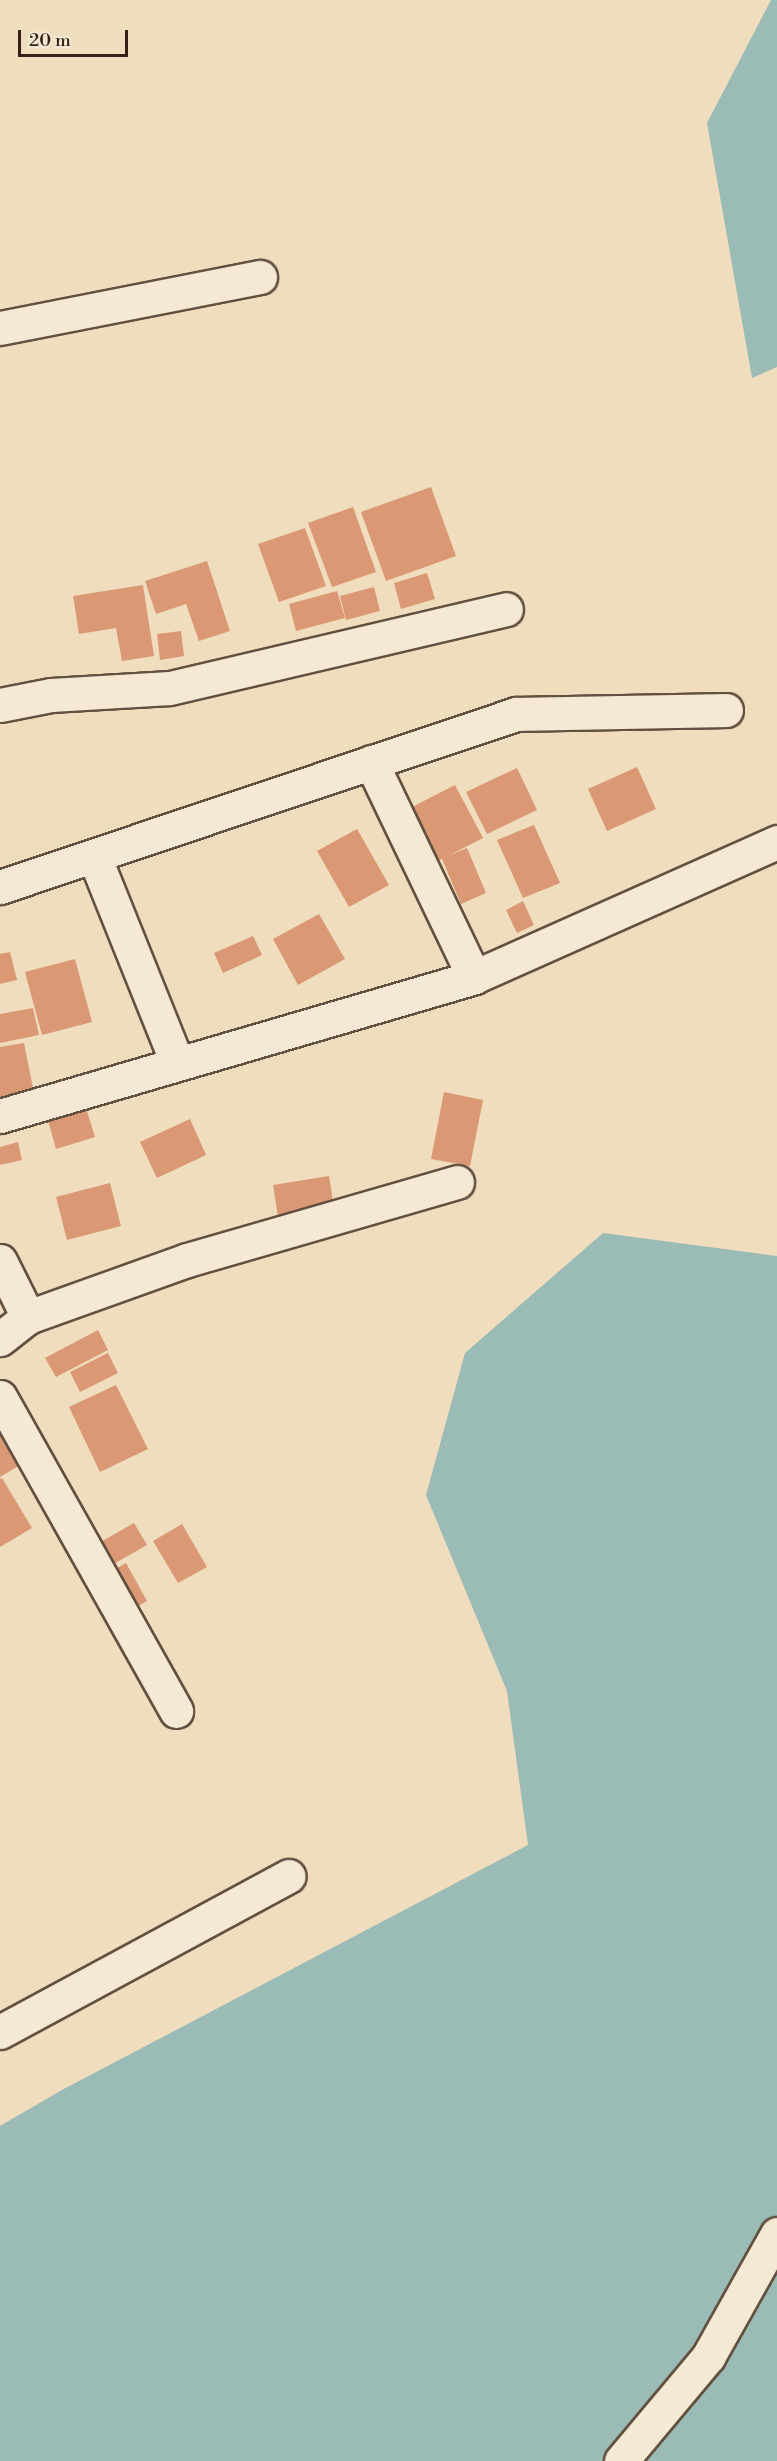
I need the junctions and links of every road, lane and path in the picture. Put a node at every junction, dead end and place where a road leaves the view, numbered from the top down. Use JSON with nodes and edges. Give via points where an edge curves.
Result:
{"nodes":[{"id":1,"x":260,"y":277,"type":"dead end"},
{"id":2,"x":0,"y":328,"type":"edge"},
{"id":3,"x":506,"y":609,"type":"dead end"},
{"id":4,"x":0,"y":705,"type":"edge"},
{"id":5,"x":726,"y":710,"type":"dead end"},
{"id":6,"x":372,"y":762,"type":"junction"},
{"id":7,"x":777,"y":842,"type":"edge"},
{"id":8,"x":94,"y":856,"type":"junction"},
{"id":9,"x":0,"y":887,"type":"edge"},
{"id":10,"x":474,"y":977,"type":"junction"},
{"id":11,"x":177,"y":1062,"type":"junction"},
{"id":12,"x":0,"y":1116,"type":"edge"},
{"id":13,"x":457,"y":1182,"type":"dead end"},
{"id":14,"x":0,"y":1261,"type":"edge"},
{"id":15,"x":28,"y":1317,"type":"junction"},
{"id":16,"x":0,"y":1339,"type":"edge"},
{"id":17,"x":0,"y":1397,"type":"edge"},
{"id":18,"x":176,"y":1711,"type":"dead end"},
{"id":19,"x":289,"y":1876,"type":"dead end"},
{"id":20,"x":0,"y":2032,"type":"edge"},
{"id":21,"x":777,"y":2234,"type":"edge"},
{"id":22,"x":621,"y":2461,"type":"edge"}],
"edges":[{"from":1,"to":2,"type":"street"},
{"from":3,"to":4,"type":"street","via":[[170,688],[51,695]]},
{"from":5,"to":6,"type":"street","via":[[516,714]]},
{"from":6,"to":8,"type":"street"},
{"from":6,"to":10,"type":"street"},
{"from":7,"to":10,"type":"street"},
{"from":8,"to":9,"type":"street"},
{"from":8,"to":11,"type":"street"},
{"from":10,"to":11,"type":"street"},
{"from":11,"to":12,"type":"street"},
{"from":13,"to":15,"type":"street","via":[[187,1260]]},
{"from":14,"to":15,"type":"street"},
{"from":15,"to":16,"type":"street"},
{"from":17,"to":18,"type":"street"},
{"from":19,"to":20,"type":"street"},
{"from":21,"to":22,"type":"street","via":[[708,2357]]}]}
